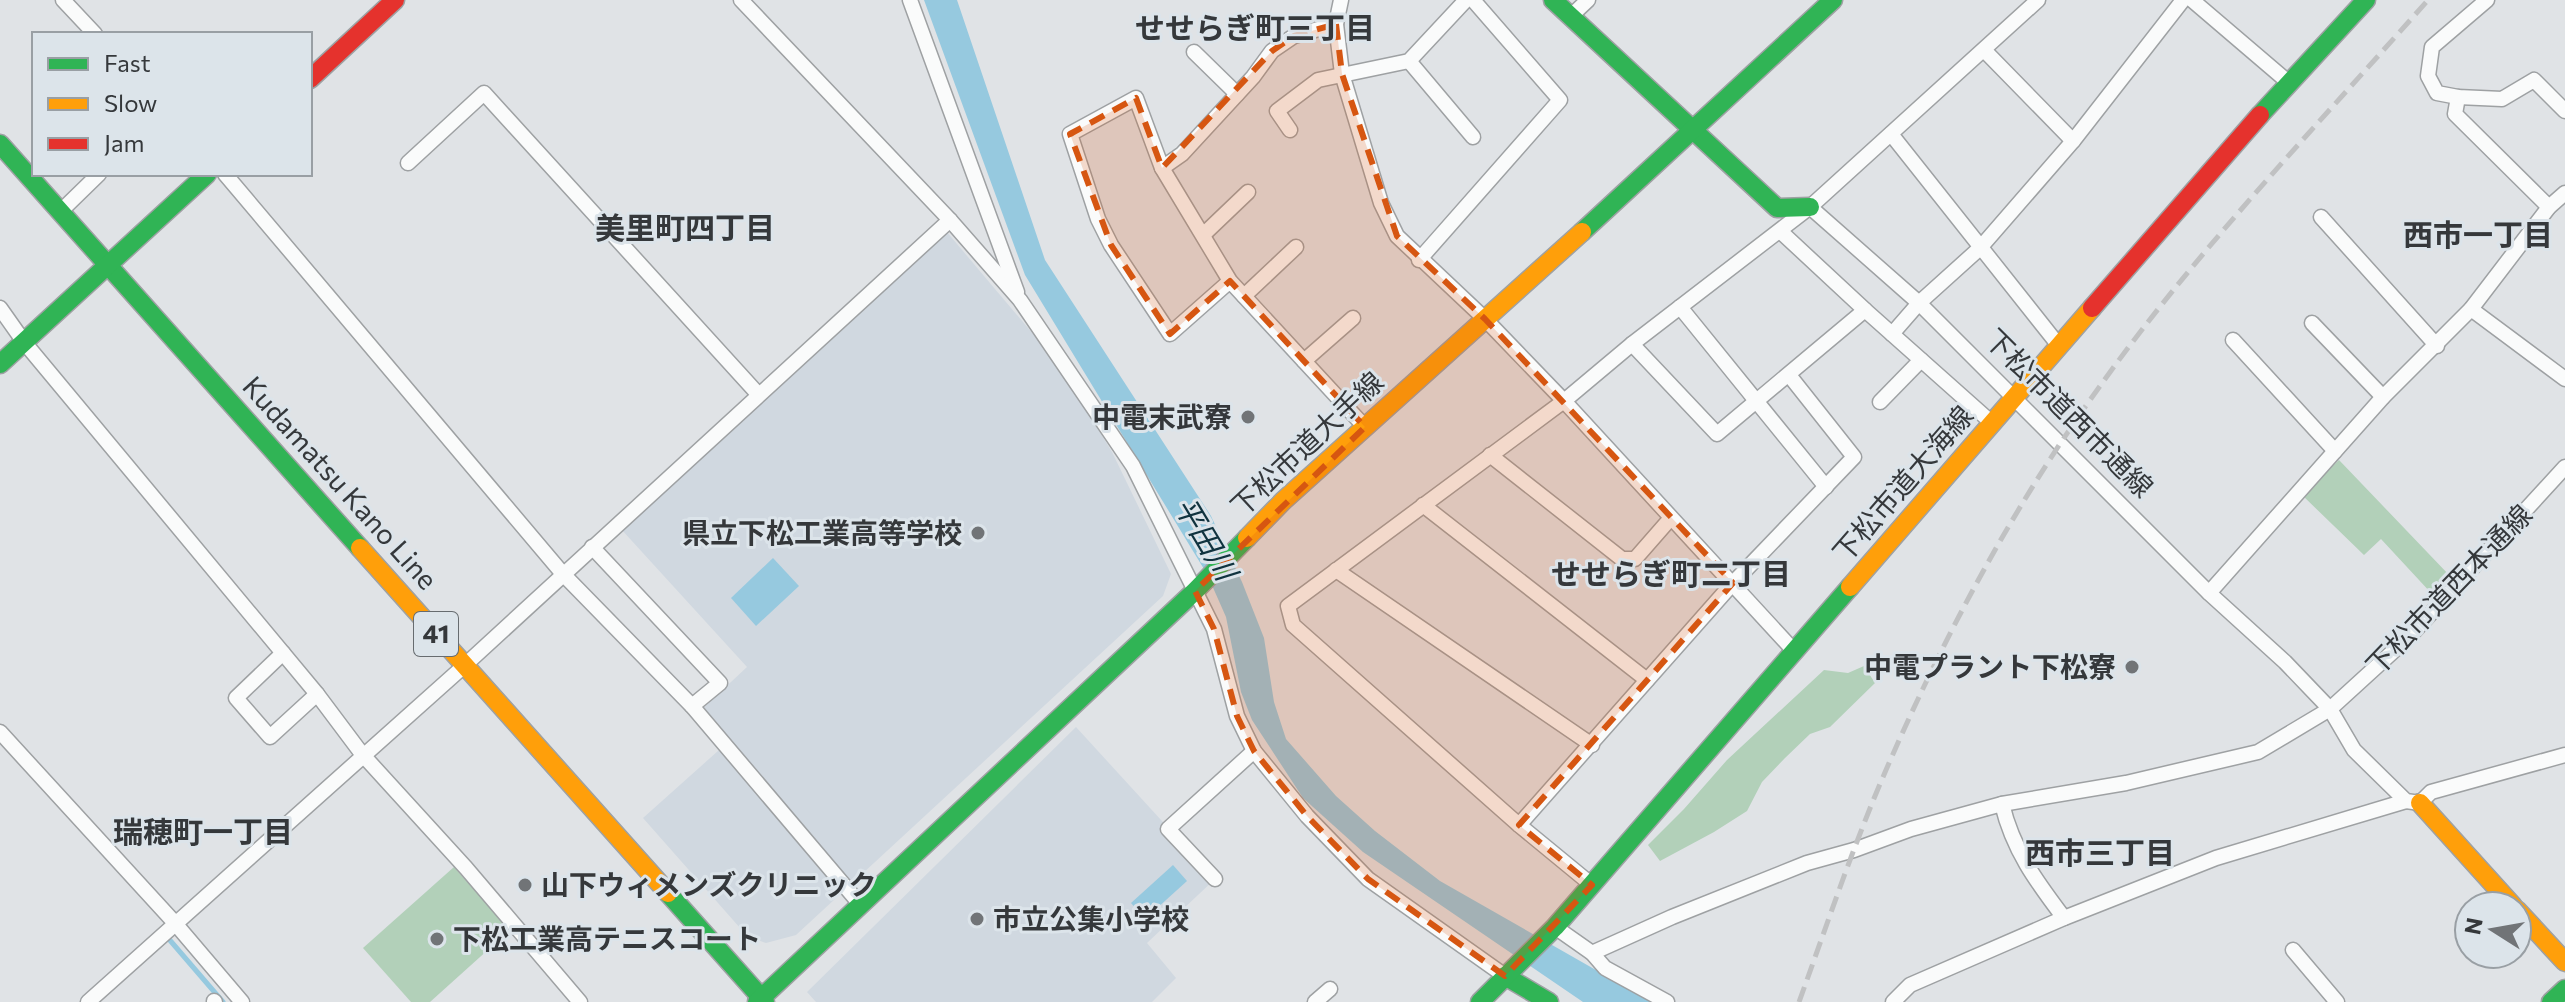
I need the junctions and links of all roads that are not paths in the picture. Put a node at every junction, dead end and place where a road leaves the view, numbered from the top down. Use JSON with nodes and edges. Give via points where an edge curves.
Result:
{"nodes":[{"id":1,"x":63,"y":0,"type":"edge"},
{"id":2,"x":395,"y":0,"type":"edge"},
{"id":3,"x":910,"y":0,"type":"edge"},
{"id":4,"x":1341,"y":0,"type":"edge"},
{"id":5,"x":1466,"y":0,"type":"edge"},
{"id":6,"x":1473,"y":0,"type":"edge"},
{"id":7,"x":1553,"y":0,"type":"edge"},
{"id":8,"x":1588,"y":0,"type":"edge"},
{"id":9,"x":1833,"y":0,"type":"edge"},
{"id":10,"x":2038,"y":0,"type":"edge"},
{"id":11,"x":2183,"y":0,"type":"edge"},
{"id":12,"x":2192,"y":0,"type":"edge"},
{"id":13,"x":2366,"y":0,"type":"edge"},
{"id":14,"x":2487,"y":0,"type":"edge"},
{"id":15,"x":751,"y":3,"type":"edge"},
{"id":16,"x":1571,"y":16,"type":"junction"},
{"id":17,"x":1336,"y":24,"type":"junction"},
{"id":18,"x":93,"y":32,"type":"edge"},
{"id":19,"x":1985,"y":51,"type":"junction"},
{"id":20,"x":1194,"y":52,"type":"dead end"},
{"id":21,"x":1409,"y":61,"type":"junction"},
{"id":22,"x":1342,"y":74,"type":"junction"},
{"id":23,"x":312,"y":77,"type":"edge"},
{"id":24,"x":2288,"y":82,"type":"junction"},
{"id":25,"x":1237,"y":94,"type":"junction"},
{"id":26,"x":2458,"y":97,"type":"junction"},
{"id":27,"x":2565,"y":111,"type":"edge"},
{"id":28,"x":1290,"y":130,"type":"dead end"},
{"id":29,"x":1693,"y":132,"type":"junction"},
{"id":30,"x":1891,"y":134,"type":"junction"},
{"id":31,"x":1473,"y":137,"type":"dead end"},
{"id":32,"x":2073,"y":141,"type":"junction"},
{"id":33,"x":0,"y":144,"type":"edge"},
{"id":34,"x":408,"y":163,"type":"dead end"},
{"id":35,"x":1162,"y":168,"type":"junction"},
{"id":36,"x":97,"y":176,"type":"edge"},
{"id":37,"x":205,"y":176,"type":"edge"},
{"id":38,"x":227,"y":176,"type":"edge"},
{"id":39,"x":1248,"y":192,"type":"dead end"},
{"id":40,"x":2565,"y":193,"type":"edge"},
{"id":41,"x":1810,"y":207,"type":"junction"},
{"id":42,"x":2549,"y":207,"type":"junction"},
{"id":43,"x":61,"y":211,"type":"junction"},
{"id":44,"x":2321,"y":217,"type":"dead end"},
{"id":45,"x":950,"y":220,"type":"junction"},
{"id":46,"x":1780,"y":231,"type":"junction"},
{"id":47,"x":1203,"y":235,"type":"junction"},
{"id":48,"x":1296,"y":247,"type":"dead end"},
{"id":49,"x":1980,"y":248,"type":"junction"},
{"id":50,"x":1419,"y":260,"type":"junction"},
{"id":51,"x":109,"y":264,"type":"junction"},
{"id":52,"x":1230,"y":281,"type":"junction"},
{"id":53,"x":1244,"y":296,"type":"junction"},
{"id":54,"x":1020,"y":300,"type":"junction"},
{"id":55,"x":1919,"y":303,"type":"junction"},
{"id":56,"x":1680,"y":307,"type":"junction"},
{"id":57,"x":0,"y":308,"type":"edge"},
{"id":58,"x":2471,"y":309,"type":"junction"},
{"id":59,"x":1865,"y":310,"type":"junction"},
{"id":60,"x":1353,"y":318,"type":"dead end"},
{"id":61,"x":1485,"y":319,"type":"junction"},
{"id":62,"x":2312,"y":323,"type":"dead end"},
{"id":63,"x":1892,"y":334,"type":"junction"},
{"id":64,"x":2233,"y":340,"type":"dead end"},
{"id":65,"x":24,"y":342,"type":"junction"},
{"id":66,"x":1632,"y":344,"type":"junction"},
{"id":67,"x":2437,"y":346,"type":"junction"},
{"id":68,"x":2060,"y":347,"type":"junction"},
{"id":69,"x":1921,"y":360,"type":"junction"},
{"id":70,"x":1304,"y":361,"type":"junction"},
{"id":71,"x":0,"y":364,"type":"edge"},
{"id":72,"x":1789,"y":375,"type":"junction"},
{"id":73,"x":2565,"y":379,"type":"edge"},
{"id":74,"x":758,"y":394,"type":"junction"},
{"id":75,"x":2015,"y":396,"type":"junction"},
{"id":76,"x":2383,"y":397,"type":"junction"},
{"id":77,"x":1757,"y":400,"type":"junction"},
{"id":78,"x":1564,"y":401,"type":"junction"},
{"id":79,"x":1880,"y":402,"type":"dead end"},
{"id":80,"x":1992,"y":423,"type":"junction"},
{"id":81,"x":1365,"y":427,"type":"junction"},
{"id":82,"x":2335,"y":451,"type":"junction"},
{"id":83,"x":1490,"y":455,"type":"junction"},
{"id":84,"x":2565,"y":467,"type":"edge"},
{"id":85,"x":1826,"y":487,"type":"junction"},
{"id":86,"x":1423,"y":505,"type":"junction"},
{"id":87,"x":1670,"y":519,"type":"junction"},
{"id":88,"x":592,"y":547,"type":"junction"},
{"id":89,"x":1336,"y":570,"type":"junction"},
{"id":90,"x":563,"y":574,"type":"junction"},
{"id":91,"x":1733,"y":583,"type":"junction"},
{"id":92,"x":1201,"y":585,"type":"junction"},
{"id":93,"x":2209,"y":593,"type":"junction"},
{"id":94,"x":1795,"y":652,"type":"junction"},
{"id":95,"x":283,"y":653,"type":"junction"},
{"id":96,"x":464,"y":666,"type":"junction"},
{"id":97,"x":1647,"y":680,"type":"junction"},
{"id":98,"x":317,"y":694,"type":"junction"},
{"id":99,"x":692,"y":706,"type":"junction"},
{"id":100,"x":2330,"y":709,"type":"junction"},
{"id":101,"x":0,"y":732,"type":"edge"},
{"id":102,"x":1592,"y":745,"type":"junction"},
{"id":103,"x":1254,"y":751,"type":"junction"},
{"id":104,"x":362,"y":754,"type":"junction"},
{"id":105,"x":2565,"y":755,"type":"edge"},
{"id":106,"x":2413,"y":802,"type":"junction"},
{"id":107,"x":2002,"y":804,"type":"junction"},
{"id":108,"x":1519,"y":825,"type":"junction"},
{"id":109,"x":1215,"y":879,"type":"dead end"},
{"id":110,"x":1592,"y":885,"type":"junction"},
{"id":111,"x":2498,"y":890,"type":"edge"},
{"id":112,"x":860,"y":904,"type":"junction"},
{"id":113,"x":2064,"y":918,"type":"junction"},
{"id":114,"x":174,"y":922,"type":"junction"},
{"id":115,"x":1555,"y":927,"type":"junction"},
{"id":116,"x":2533,"y":927,"type":"edge"},
{"id":117,"x":2293,"y":950,"type":"dead end"},
{"id":118,"x":1592,"y":953,"type":"junction"},
{"id":119,"x":2565,"y":962,"type":"edge"},
{"id":120,"x":1511,"y":972,"type":"junction"},
{"id":121,"x":1330,"y":989,"type":"dead end"},
{"id":122,"x":2565,"y":989,"type":"edge"},
{"id":123,"x":761,"y":1001,"type":"edge"},
{"id":124,"x":88,"y":1002,"type":"edge"},
{"id":125,"x":242,"y":1002,"type":"edge"},
{"id":126,"x":580,"y":1002,"type":"edge"},
{"id":127,"x":1315,"y":1002,"type":"edge"},
{"id":128,"x":1480,"y":1002,"type":"edge"},
{"id":129,"x":1549,"y":1002,"type":"edge"},
{"id":130,"x":1667,"y":1002,"type":"edge"},
{"id":131,"x":1893,"y":1002,"type":"edge"},
{"id":132,"x":2337,"y":1002,"type":"edge"},
{"id":133,"x":2551,"y":1002,"type":"edge"}],
"edges":[{"from":1,"to":18,"type":"street"},
{"from":2,"to":23,"type":"street"},
{"from":3,"to":54,"type":"street"},
{"from":4,"to":17,"type":"street"},
{"from":5,"to":21,"type":"street"},
{"from":6,"to":50,"type":"street","via":[[1560,100]]},
{"from":7,"to":16,"type":"street"},
{"from":8,"to":16,"type":"street"},
{"from":9,"to":29,"type":"street","name":"下松市道大手線"},
{"from":10,"to":19,"type":"street"},
{"from":11,"to":32,"type":"street"},
{"from":12,"to":24,"type":"street"},
{"from":13,"to":24,"type":"street","name":"下松市道大海線"},
{"from":14,"to":26,"type":"street","via":[[2432,47],[2428,76],[2437,93]]},
{"from":15,"to":45,"type":"street"},
{"from":16,"to":29,"type":"street"},
{"from":17,"to":22,"type":"street"},
{"from":17,"to":25,"type":"street","via":[[1294,36],[1272,51]]},
{"from":19,"to":30,"type":"street"},
{"from":19,"to":32,"type":"street"},
{"from":20,"to":25,"type":"street"},
{"from":21,"to":22,"type":"street"},
{"from":21,"to":31,"type":"street"},
{"from":22,"to":28,"type":"street","via":[[1318,80],[1277,111]]},
{"from":22,"to":50,"type":"street","via":[[1381,203],[1397,236]]},
{"from":24,"to":68,"type":"street","name":"下松市道大海線"},
{"from":25,"to":35,"type":"street","via":[[1182,154]]},
{"from":26,"to":27,"type":"street","via":[[2502,99],[2534,80]]},
{"from":26,"to":42,"type":"street","via":[[2455,114]]},
{"from":29,"to":41,"type":"street","via":[[1777,208]]},
{"from":29,"to":61,"type":"street","name":"下松市道大手線"},
{"from":30,"to":41,"type":"street"},
{"from":30,"to":49,"type":"street"},
{"from":32,"to":49,"type":"street"},
{"from":33,"to":43,"type":"street","name":"Kudamatsu Kano Line","number":"41"},
{"from":34,"to":74,"type":"street","via":[[484,93]]},
{"from":35,"to":47,"type":"street"},
{"from":35,"to":52,"type":"street","via":[[1136,98],[1070,134],[1098,219],[1170,334]]},
{"from":36,"to":43,"type":"street"},
{"from":37,"to":51,"type":"street"},
{"from":38,"to":90,"type":"street"},
{"from":39,"to":47,"type":"street"},
{"from":40,"to":42,"type":"street"},
{"from":41,"to":46,"type":"street"},
{"from":41,"to":55,"type":"street","name":"下松市道西市通線"},
{"from":42,"to":58,"type":"street"},
{"from":43,"to":51,"type":"street","name":"Kudamatsu Kano Line","number":"41"},
{"from":44,"to":67,"type":"street"},
{"from":45,"to":54,"type":"street"},
{"from":45,"to":74,"type":"street"},
{"from":46,"to":56,"type":"street"},
{"from":46,"to":59,"type":"street"},
{"from":47,"to":52,"type":"street"},
{"from":48,"to":53,"type":"street"},
{"from":49,"to":55,"type":"street"},
{"from":49,"to":68,"type":"street"},
{"from":50,"to":61,"type":"street"},
{"from":51,"to":65,"type":"street"},
{"from":51,"to":96,"type":"street","name":"Kudamatsu Kano Line","number":"41"},
{"from":52,"to":53,"type":"street"},
{"from":53,"to":70,"type":"street"},
{"from":54,"to":92,"type":"street","via":[[1133,466]]},
{"from":55,"to":63,"type":"street"},
{"from":55,"to":75,"type":"street","name":"下松市道西市通線"},
{"from":56,"to":66,"type":"street"},
{"from":56,"to":77,"type":"street"},
{"from":57,"to":65,"type":"street"},
{"from":58,"to":67,"type":"street"},
{"from":58,"to":73,"type":"street"},
{"from":59,"to":63,"type":"street"},
{"from":59,"to":72,"type":"street"},
{"from":60,"to":70,"type":"street"},
{"from":61,"to":78,"type":"street"},
{"from":61,"to":81,"type":"street","name":"下松市道大手線"},
{"from":62,"to":76,"type":"street"},
{"from":63,"to":69,"type":"street"},
{"from":64,"to":82,"type":"street"},
{"from":65,"to":71,"type":"street"},
{"from":65,"to":95,"type":"street"},
{"from":66,"to":77,"type":"street","via":[[1717,434]]},
{"from":66,"to":78,"type":"street"},
{"from":67,"to":76,"type":"street"},
{"from":68,"to":75,"type":"street","name":"下松市道大海線"},
{"from":69,"to":79,"type":"street"},
{"from":69,"to":80,"type":"street"},
{"from":70,"to":81,"type":"street"},
{"from":72,"to":77,"type":"street"},
{"from":72,"to":85,"type":"street","via":[[1854,457]]},
{"from":74,"to":88,"type":"street"},
{"from":75,"to":80,"type":"street","name":"下松市道大海線"},
{"from":75,"to":93,"type":"street","name":"下松市道西市通線"},
{"from":76,"to":82,"type":"street"},
{"from":77,"to":85,"type":"street"},
{"from":78,"to":83,"type":"street"},
{"from":78,"to":87,"type":"street"},
{"from":80,"to":94,"type":"street","name":"下松市道大海線"},
{"from":81,"to":92,"type":"street","name":"下松市道大手線"},
{"from":82,"to":93,"type":"street"},
{"from":83,"to":86,"type":"street"},
{"from":83,"to":87,"type":"street","via":[[1622,559],[1635,559]]},
{"from":84,"to":100,"type":"street","name":"下松市道西本通線","via":[[2410,636]]},
{"from":85,"to":91,"type":"street"},
{"from":86,"to":89,"type":"street"},
{"from":86,"to":97,"type":"street"},
{"from":87,"to":91,"type":"street"},
{"from":88,"to":90,"type":"street"},
{"from":88,"to":99,"type":"street","via":[[720,683]]},
{"from":89,"to":102,"type":"street"},
{"from":89,"to":108,"type":"street","via":[[1288,606],[1293,625]]},
{"from":90,"to":96,"type":"street"},
{"from":90,"to":99,"type":"street"},
{"from":91,"to":94,"type":"street"},
{"from":91,"to":97,"type":"street"},
{"from":92,"to":103,"type":"street","via":[[1237,716]]},
{"from":92,"to":112,"type":"street","name":"下松市道大手線"},
{"from":93,"to":100,"type":"street","name":"下松市道西市通線"},
{"from":94,"to":110,"type":"street","name":"下松市道大海線"},
{"from":95,"to":98,"type":"street"},
{"from":95,"to":98,"type":"street","via":[[236,698],[270,737]]},
{"from":96,"to":104,"type":"street"},
{"from":96,"to":123,"type":"street","name":"Kudamatsu Kano Line","number":"41"},
{"from":97,"to":102,"type":"street"},
{"from":98,"to":104,"type":"street"},
{"from":99,"to":112,"type":"street"},
{"from":100,"to":106,"type":"street","name":"下松市道西市通線","via":[[2354,750]]},
{"from":100,"to":107,"type":"street","via":[[2258,752],[2231,760]]},
{"from":101,"to":114,"type":"street"},
{"from":102,"to":108,"type":"street"},
{"from":103,"to":109,"type":"street","via":[[1168,829]]},
{"from":103,"to":120,"type":"street","via":[[1368,879]]},
{"from":104,"to":114,"type":"street"},
{"from":104,"to":126,"type":"street"},
{"from":105,"to":106,"type":"street","via":[[2431,792]]},
{"from":106,"to":111,"type":"street","name":"下松市道西市通線"},
{"from":106,"to":113,"type":"street","via":[[2216,858]]},
{"from":107,"to":113,"type":"street","via":[[2009,834]]},
{"from":107,"to":118,"type":"street","via":[[1807,863]]},
{"from":108,"to":110,"type":"street"},
{"from":110,"to":115,"type":"street","name":"下松市道大海線"},
{"from":112,"to":123,"type":"street","name":"下松市道大手線"},
{"from":113,"to":131,"type":"street","via":[[1910,985]]},
{"from":114,"to":124,"type":"street"},
{"from":114,"to":125,"type":"street"},
{"from":115,"to":118,"type":"street"},
{"from":115,"to":120,"type":"street","name":"下松市道大海線"},
{"from":116,"to":119,"type":"street","name":"下松市道西市通線"},
{"from":117,"to":132,"type":"street"},
{"from":118,"to":130,"type":"street","via":[[1605,968]]},
{"from":120,"to":128,"type":"street","name":"下松市道大海線"},
{"from":120,"to":129,"type":"street"},
{"from":121,"to":127,"type":"street"},
{"from":122,"to":133,"type":"street"}]}
